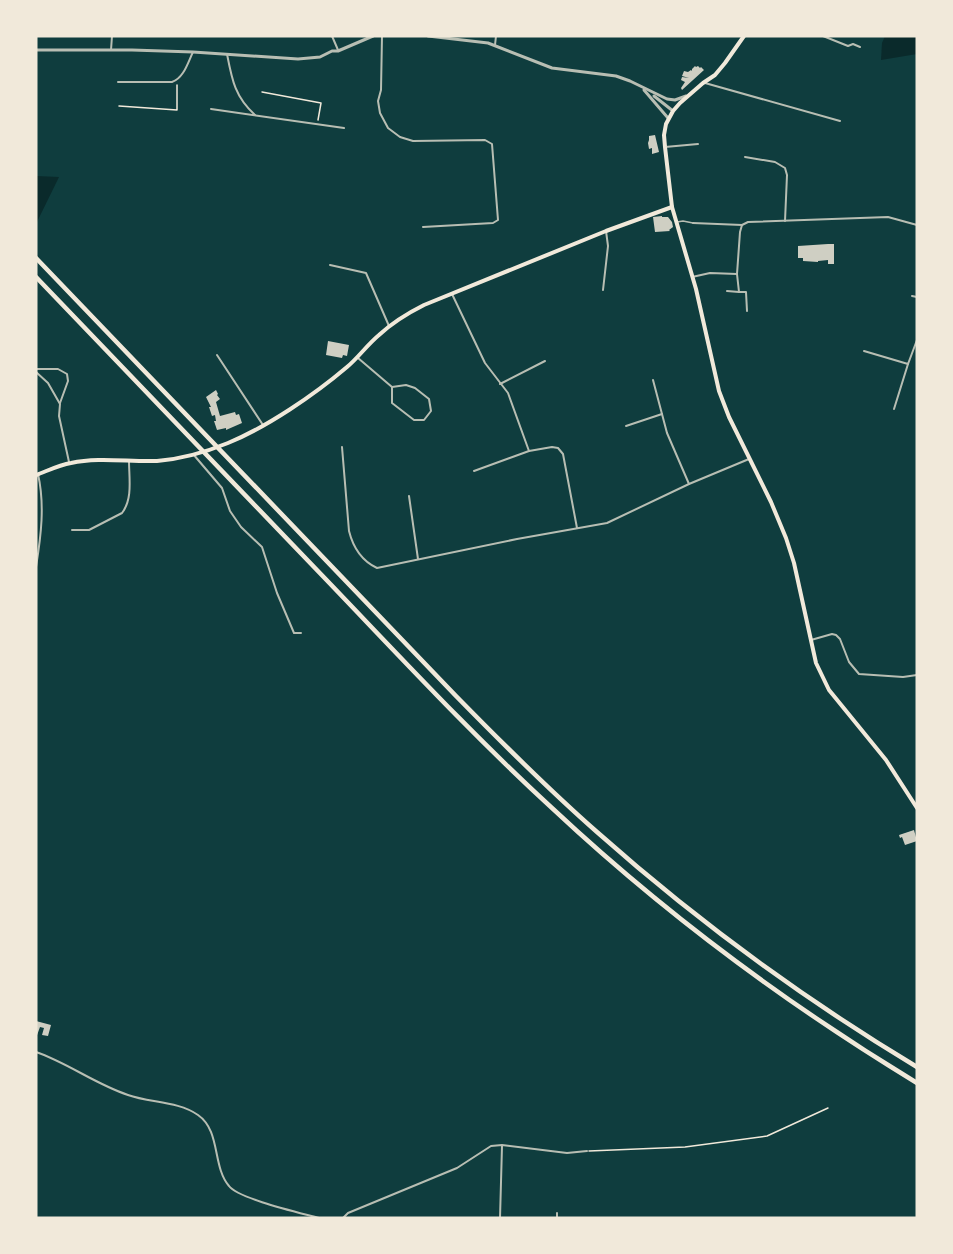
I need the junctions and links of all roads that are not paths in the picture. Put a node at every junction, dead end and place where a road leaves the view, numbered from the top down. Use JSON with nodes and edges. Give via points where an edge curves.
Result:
{"nodes":[{"id":1,"x":112,"y":36,"type":"edge"},
{"id":2,"x":332,"y":36,"type":"edge"},
{"id":3,"x":373,"y":36,"type":"edge"},
{"id":4,"x":382,"y":36,"type":"edge"},
{"id":5,"x":428,"y":36,"type":"edge"},
{"id":6,"x":496,"y":36,"type":"edge"},
{"id":7,"x":823,"y":36,"type":"edge"},
{"id":8,"x":741,"y":37,"type":"edge"},
{"id":9,"x":495,"y":45,"type":"junction"},
{"id":10,"x":860,"y":47,"type":"dead end"},
{"id":11,"x":36,"y":50,"type":"edge"},
{"id":12,"x":111,"y":50,"type":"junction"},
{"id":13,"x":338,"y":51,"type":"junction"},
{"id":14,"x":194,"y":52,"type":"junction"},
{"id":15,"x":227,"y":54,"type":"junction"},
{"id":16,"x":118,"y":82,"type":"dead end"},
{"id":17,"x":702,"y":82,"type":"junction"},
{"id":18,"x":643,"y":88,"type":"junction"},
{"id":19,"x":686,"y":96,"type":"junction"},
{"id":20,"x":211,"y":109,"type":"dead end"},
{"id":21,"x":673,"y":111,"type":"junction"},
{"id":22,"x":255,"y":116,"type":"junction"},
{"id":23,"x":668,"y":118,"type":"junction"},
{"id":24,"x":840,"y":121,"type":"dead end"},
{"id":25,"x":344,"y":128,"type":"dead end"},
{"id":26,"x":698,"y":144,"type":"dead end"},
{"id":27,"x":665,"y":147,"type":"junction"},
{"id":28,"x":745,"y":157,"type":"dead end"},
{"id":29,"x":672,"y":207,"type":"junction"},
{"id":30,"x":784,"y":221,"type":"junction"},
{"id":31,"x":676,"y":222,"type":"junction"},
{"id":32,"x":693,"y":223,"type":"joint"},
{"id":33,"x":742,"y":225,"type":"junction"},
{"id":34,"x":917,"y":225,"type":"edge"},
{"id":35,"x":423,"y":227,"type":"dead end"},
{"id":36,"x":606,"y":231,"type":"junction"},
{"id":37,"x":36,"y":258,"type":"edge"},
{"id":38,"x":330,"y":265,"type":"dead end"},
{"id":39,"x":737,"y":274,"type":"junction"},
{"id":40,"x":36,"y":277,"type":"edge"},
{"id":41,"x":692,"y":277,"type":"junction"},
{"id":42,"x":603,"y":290,"type":"dead end"},
{"id":43,"x":727,"y":291,"type":"dead end"},
{"id":44,"x":739,"y":292,"type":"junction"},
{"id":45,"x":452,"y":294,"type":"junction"},
{"id":46,"x":912,"y":296,"type":"dead end"},
{"id":47,"x":917,"y":297,"type":"edge"},
{"id":48,"x":747,"y":311,"type":"dead end"},
{"id":49,"x":389,"y":326,"type":"junction"},
{"id":50,"x":917,"y":340,"type":"edge"},
{"id":51,"x":864,"y":351,"type":"dead end"},
{"id":52,"x":217,"y":355,"type":"dead end"},
{"id":53,"x":357,"y":358,"type":"junction"},
{"id":54,"x":545,"y":362,"type":"dead end"},
{"id":55,"x":908,"y":364,"type":"junction"},
{"id":56,"x":36,"y":370,"type":"edge"},
{"id":57,"x":653,"y":380,"type":"dead end"},
{"id":58,"x":500,"y":384,"type":"junction"},
{"id":59,"x":392,"y":387,"type":"junction"},
{"id":60,"x":60,"y":404,"type":"junction"},
{"id":61,"x":894,"y":409,"type":"dead end"},
{"id":62,"x":662,"y":414,"type":"junction"},
{"id":63,"x":263,"y":424,"type":"junction"},
{"id":64,"x":626,"y":426,"type":"dead end"},
{"id":65,"x":342,"y":447,"type":"dead end"},
{"id":66,"x":529,"y":452,"type":"junction"},
{"id":67,"x":193,"y":454,"type":"junction"},
{"id":68,"x":749,"y":459,"type":"junction"},
{"id":69,"x":129,"y":460,"type":"junction"},
{"id":70,"x":69,"y":463,"type":"junction"},
{"id":71,"x":474,"y":471,"type":"dead end"},
{"id":72,"x":37,"y":474,"type":"edge"},
{"id":73,"x":689,"y":484,"type":"junction"},
{"id":74,"x":409,"y":496,"type":"dead end"},
{"id":75,"x":578,"y":528,"type":"junction"},
{"id":76,"x":72,"y":530,"type":"dead end"},
{"id":77,"x":418,"y":559,"type":"junction"},
{"id":78,"x":36,"y":567,"type":"edge"},
{"id":79,"x":301,"y":633,"type":"dead end"},
{"id":80,"x":811,"y":640,"type":"junction"},
{"id":81,"x":917,"y":675,"type":"edge"},
{"id":82,"x":917,"y":808,"type":"edge"},
{"id":83,"x":36,"y":1052,"type":"edge"},
{"id":84,"x":917,"y":1067,"type":"edge"},
{"id":85,"x":917,"y":1083,"type":"edge"},
{"id":86,"x":502,"y":1145,"type":"junction"},
{"id":87,"x":587,"y":1151,"type":"road end"},
{"id":88,"x":557,"y":1213,"type":"dead end"},
{"id":89,"x":319,"y":1218,"type":"edge"},
{"id":90,"x":343,"y":1218,"type":"edge"},
{"id":91,"x":500,"y":1218,"type":"edge"},
{"id":92,"x":557,"y":1218,"type":"edge"}],
"edges":[{"from":1,"to":12,"type":"street"},
{"from":2,"to":13,"type":"street"},
{"from":3,"to":13,"type":"street"},
{"from":4,"to":35,"type":"street","via":[[378,101],[388,128],[413,141],[485,140],[492,144],[498,220]]},
{"from":5,"to":9,"type":"street"},
{"from":6,"to":9,"type":"street"},
{"from":7,"to":10,"type":"street"},
{"from":8,"to":17,"type":"main road","via":[[726,63]]},
{"from":9,"to":18,"type":"street","via":[[552,68],[616,76]]},
{"from":11,"to":12,"type":"street"},
{"from":12,"to":14,"type":"street"},
{"from":13,"to":15,"type":"street","via":[[298,59]]},
{"from":14,"to":15,"type":"street"},
{"from":14,"to":16,"type":"street","via":[[177,81]]},
{"from":15,"to":22,"type":"street","via":[[233,84],[244,106]]},
{"from":17,"to":19,"type":"main road"},
{"from":17,"to":24,"type":"street"},
{"from":18,"to":19,"type":"street","via":[[670,100]]},
{"from":18,"to":21,"type":"street"},
{"from":18,"to":23,"type":"street"},
{"from":19,"to":21,"type":"main road"},
{"from":20,"to":22,"type":"street"},
{"from":21,"to":23,"type":"main road"},
{"from":22,"to":25,"type":"street"},
{"from":23,"to":27,"type":"main road"},
{"from":26,"to":27,"type":"street"},
{"from":27,"to":29,"type":"main road"},
{"from":28,"to":30,"type":"street","via":[[775,162],[785,168]]},
{"from":29,"to":31,"type":"main road"},
{"from":29,"to":36,"type":"main road"},
{"from":30,"to":33,"type":"street"},
{"from":30,"to":34,"type":"street","via":[[888,217]]},
{"from":31,"to":32,"type":"lane"},
{"from":31,"to":41,"type":"main road"},
{"from":32,"to":33,"type":"street"},
{"from":33,"to":39,"type":"street"},
{"from":36,"to":42,"type":"street"},
{"from":36,"to":45,"type":"main road"},
{"from":37,"to":84,"type":"highway","via":[[556,795],[671,895],[747,953]]},
{"from":38,"to":49,"type":"street","via":[[366,273]]},
{"from":39,"to":41,"type":"street"},
{"from":39,"to":44,"type":"street"},
{"from":40,"to":85,"type":"highway","via":[[462,721],[553,810],[742,966]]},
{"from":41,"to":68,"type":"main road","via":[[719,391]]},
{"from":43,"to":44,"type":"street"},
{"from":44,"to":48,"type":"street","via":[[746,292]]},
{"from":45,"to":49,"type":"main road"},
{"from":45,"to":58,"type":"street","via":[[484,363]]},
{"from":46,"to":47,"type":"street"},
{"from":49,"to":53,"type":"main road"},
{"from":50,"to":55,"type":"street"},
{"from":51,"to":55,"type":"street"},
{"from":52,"to":63,"type":"street"},
{"from":53,"to":59,"type":"street"},
{"from":53,"to":63,"type":"main road","via":[[316,391]]},
{"from":54,"to":58,"type":"street"},
{"from":55,"to":61,"type":"street"},
{"from":56,"to":60,"type":"street"},
{"from":56,"to":60,"type":"street","via":[[58,369],[67,374]]},
{"from":57,"to":62,"type":"street"},
{"from":58,"to":66,"type":"street","via":[[508,393]]},
{"from":59,"to":59,"type":"street","via":[[406,385],[429,399],[431,411],[424,420],[414,420],[392,403]]},
{"from":60,"to":70,"type":"street"},
{"from":62,"to":64,"type":"street"},
{"from":62,"to":73,"type":"street"},
{"from":63,"to":67,"type":"main road","via":[[227,443]]},
{"from":65,"to":77,"type":"street","via":[[349,531],[355,549],[374,568]]},
{"from":66,"to":71,"type":"street"},
{"from":66,"to":75,"type":"street","via":[[552,447],[563,454]]},
{"from":67,"to":69,"type":"main road","via":[[157,461]]},
{"from":67,"to":79,"type":"street","via":[[222,488],[241,527],[262,548],[294,633]]},
{"from":68,"to":73,"type":"street"},
{"from":68,"to":80,"type":"main road","via":[[786,538]]},
{"from":69,"to":70,"type":"main road"},
{"from":69,"to":76,"type":"street","via":[[128,502],[122,513],[89,530]]},
{"from":70,"to":72,"type":"main road"},
{"from":72,"to":78,"type":"street","via":[[42,513]]},
{"from":73,"to":75,"type":"street","via":[[607,523]]},
{"from":74,"to":77,"type":"street"},
{"from":75,"to":77,"type":"street"},
{"from":80,"to":81,"type":"street","via":[[836,635],[859,674]]},
{"from":80,"to":82,"type":"main road","via":[[816,663],[829,690],[886,760]]},
{"from":83,"to":89,"type":"street","via":[[129,1096],[179,1107],[199,1116],[212,1134],[229,1186],[265,1203]]},
{"from":86,"to":87,"type":"street","via":[[567,1153]]},
{"from":86,"to":90,"type":"street","via":[[491,1146],[457,1168]]},
{"from":86,"to":91,"type":"street"},
{"from":88,"to":92,"type":"street"}]}
